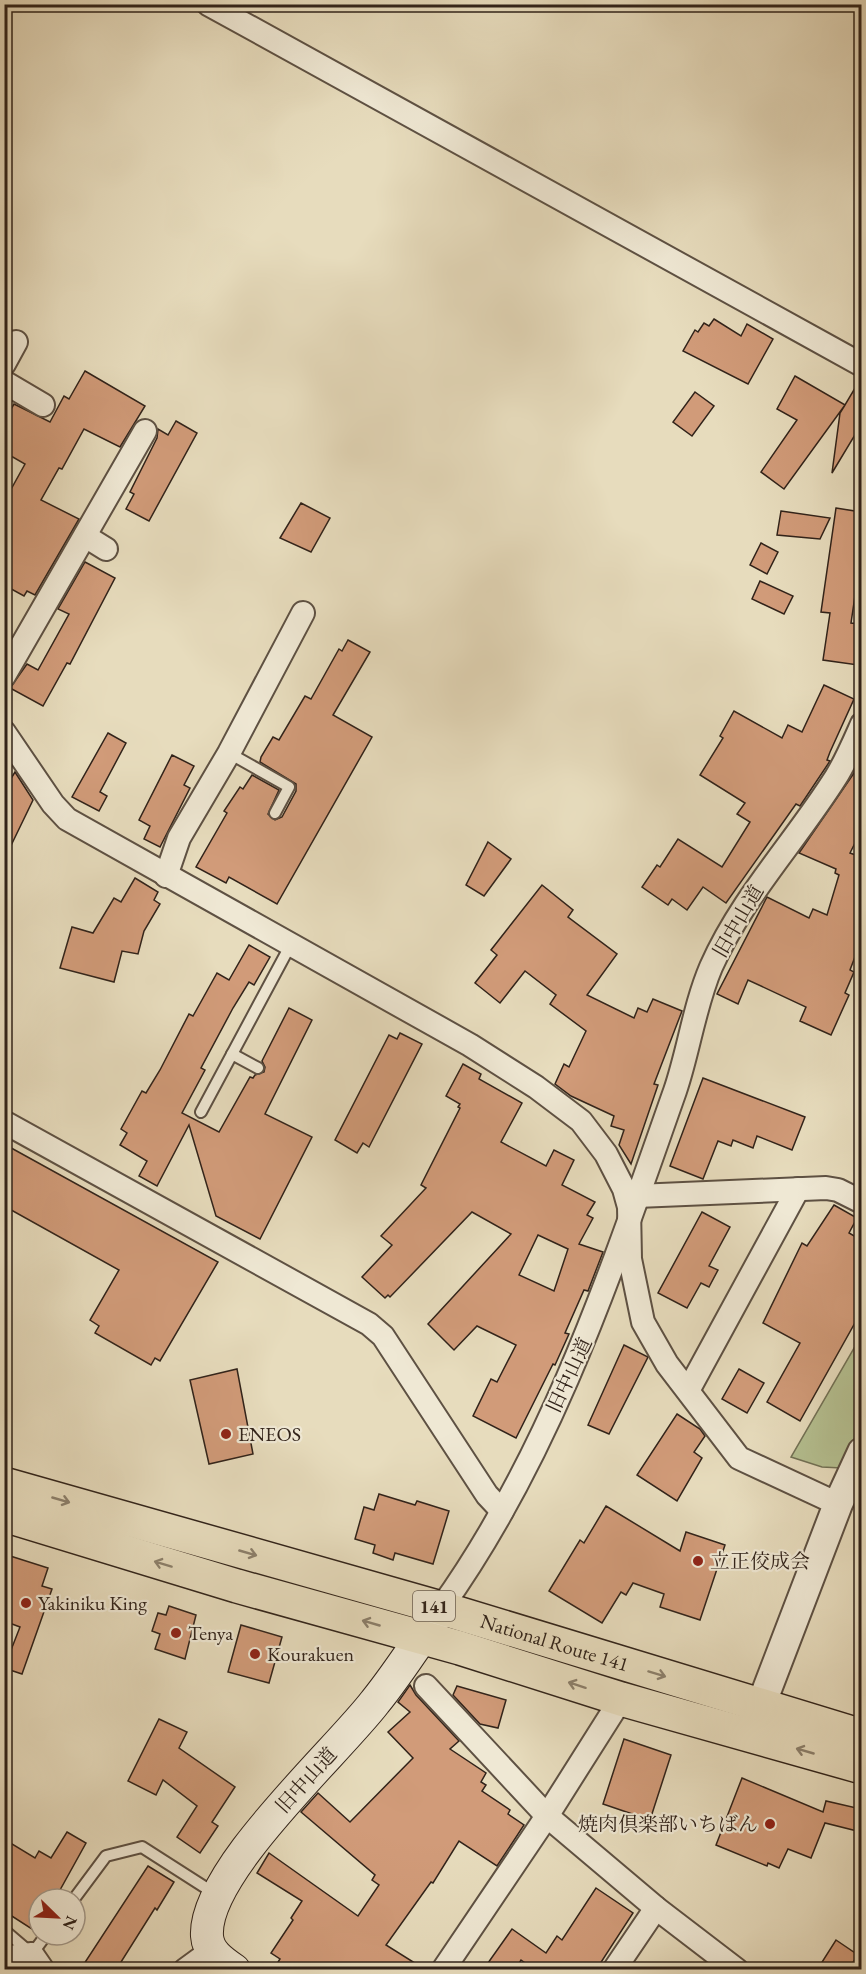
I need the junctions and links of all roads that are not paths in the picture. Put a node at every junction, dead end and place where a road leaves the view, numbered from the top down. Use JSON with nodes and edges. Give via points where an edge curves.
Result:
{"nodes":[{"id":1,"x":208,"y":4,"type":"edge"},
{"id":2,"x":16,"y":342,"type":"dead end"},
{"id":3,"x":4,"y":364,"type":"edge"},
{"id":4,"x":861,"y":365,"type":"edge"},
{"id":5,"x":4,"y":382,"type":"edge"},
{"id":6,"x":43,"y":405,"type":"dead end"},
{"id":7,"x":145,"y":431,"type":"dead end"},
{"id":8,"x":85,"y":536,"type":"junction"},
{"id":9,"x":106,"y":549,"type":"dead end"},
{"id":10,"x":303,"y":613,"type":"dead end"},
{"id":11,"x":4,"y":676,"type":"edge"},
{"id":12,"x":861,"y":724,"type":"edge"},
{"id":13,"x":4,"y":732,"type":"edge"},
{"id":14,"x":229,"y":753,"type":"junction"},
{"id":15,"x":275,"y":813,"type":"dead end"},
{"id":16,"x":166,"y":876,"type":"junction"},
{"id":17,"x":290,"y":945,"type":"junction"},
{"id":18,"x":232,"y":1054,"type":"junction"},
{"id":19,"x":258,"y":1068,"type":"dead end"},
{"id":20,"x":201,"y":1112,"type":"dead end"},
{"id":21,"x":4,"y":1122,"type":"edge"},
{"id":22,"x":798,"y":1189,"type":"junction"},
{"id":23,"x":861,"y":1202,"type":"edge"},
{"id":24,"x":633,"y":1205,"type":"junction"},
{"id":25,"x":689,"y":1389,"type":"junction"},
{"id":26,"x":861,"y":1452,"type":"edge"},
{"id":27,"x":4,"y":1484,"type":"edge"},
{"id":28,"x":838,"y":1504,"type":"junction"},
{"id":29,"x":502,"y":1511,"type":"junction"},
{"id":30,"x":4,"y":1515,"type":"edge"},
{"id":31,"x":441,"y":1608,"type":"junction"},
{"id":32,"x":421,"y":1637,"type":"junction"},
{"id":33,"x":426,"y":1686,"type":"dead end"},
{"id":34,"x":621,"y":1699,"type":"junction"},
{"id":35,"x":755,"y":1720,"type":"junction"},
{"id":36,"x":861,"y":1736,"type":"edge"},
{"id":37,"x":861,"y":1767,"type":"edge"},
{"id":38,"x":547,"y":1816,"type":"junction"},
{"id":39,"x":83,"y":1887,"type":"edge"},
{"id":40,"x":219,"y":1896,"type":"junction"},
{"id":41,"x":656,"y":1908,"type":"junction"},
{"id":42,"x":4,"y":1930,"type":"edge"},
{"id":43,"x":42,"y":1947,"type":"edge"},
{"id":44,"x":222,"y":1960,"type":"edge"},
{"id":45,"x":38,"y":1962,"type":"edge"},
{"id":46,"x":4,"y":1968,"type":"edge"},
{"id":47,"x":185,"y":1970,"type":"edge"},
{"id":48,"x":443,"y":1970,"type":"edge"},
{"id":49,"x":614,"y":1970,"type":"edge"},
{"id":50,"x":737,"y":1970,"type":"edge"}],
"edges":[{"from":1,"to":4,"type":"street"},
{"from":2,"to":3,"type":"street"},
{"from":5,"to":6,"type":"street"},
{"from":7,"to":8,"type":"street"},
{"from":8,"to":9,"type":"street"},
{"from":8,"to":11,"type":"street"},
{"from":10,"to":14,"type":"street"},
{"from":12,"to":24,"type":"street","name":"旧中山道","via":[[837,776],[764,876],[710,969],[680,1077]]},
{"from":13,"to":16,"type":"street","via":[[67,819]]},
{"from":14,"to":15,"type":"lane","via":[[288,787]]},
{"from":14,"to":16,"type":"street","via":[[179,838]]},
{"from":16,"to":17,"type":"street"},
{"from":17,"to":18,"type":"lane"},
{"from":17,"to":24,"type":"street","via":[[461,1040],[559,1102],[581,1121],[606,1154]]},
{"from":18,"to":19,"type":"lane"},
{"from":18,"to":20,"type":"lane"},
{"from":21,"to":29,"type":"street","via":[[369,1324],[383,1336],[487,1495]]},
{"from":22,"to":23,"type":"street","via":[[838,1190]]},
{"from":22,"to":24,"type":"street"},
{"from":22,"to":25,"type":"street"},
{"from":24,"to":25,"type":"street","via":[[630,1259],[643,1322],[667,1364]]},
{"from":24,"to":29,"type":"street","name":"旧中山道","via":[[592,1325]]},
{"from":25,"to":28,"type":"street","via":[[739,1458]]},
{"from":26,"to":28,"type":"street"},
{"from":27,"to":31,"type":"highway","name":"National Route 141","number":"141","one_way":true},
{"from":28,"to":35,"type":"street"},
{"from":29,"to":31,"type":"street","name":"旧中山道"},
{"from":32,"to":30,"type":"highway","name":"National Route 141","number":"141","one_way":true},
{"from":31,"to":32,"type":"main road","name":"旧中山道"},
{"from":31,"to":35,"type":"highway","name":"National Route 141","number":"141","one_way":true},
{"from":34,"to":32,"type":"highway","name":"National Route 141","number":"141","one_way":true},
{"from":32,"to":40,"type":"main road","name":"旧中山道","via":[[374,1704],[241,1856]]},
{"from":33,"to":38,"type":"street"},
{"from":34,"to":35,"type":"highway","name":"National Route 141","number":"141"},
{"from":34,"to":38,"type":"street"},
{"from":35,"to":36,"type":"highway","name":"National Route 141","number":"141"},
{"from":37,"to":35,"type":"highway","name":"National Route 141","number":"141","one_way":true},
{"from":38,"to":41,"type":"street"},
{"from":38,"to":48,"type":"street"},
{"from":39,"to":40,"type":"lane","via":[[106,1856],[142,1847]]},
{"from":40,"to":44,"type":"main road","name":"旧中山道","via":[[207,1935]]},
{"from":41,"to":49,"type":"street"},
{"from":41,"to":50,"type":"street"},
{"from":42,"to":45,"type":"lane"},
{"from":43,"to":45,"type":"lane"},
{"from":44,"to":47,"type":"street"},
{"from":45,"to":46,"type":"street","via":[[16,1956]]}]}
